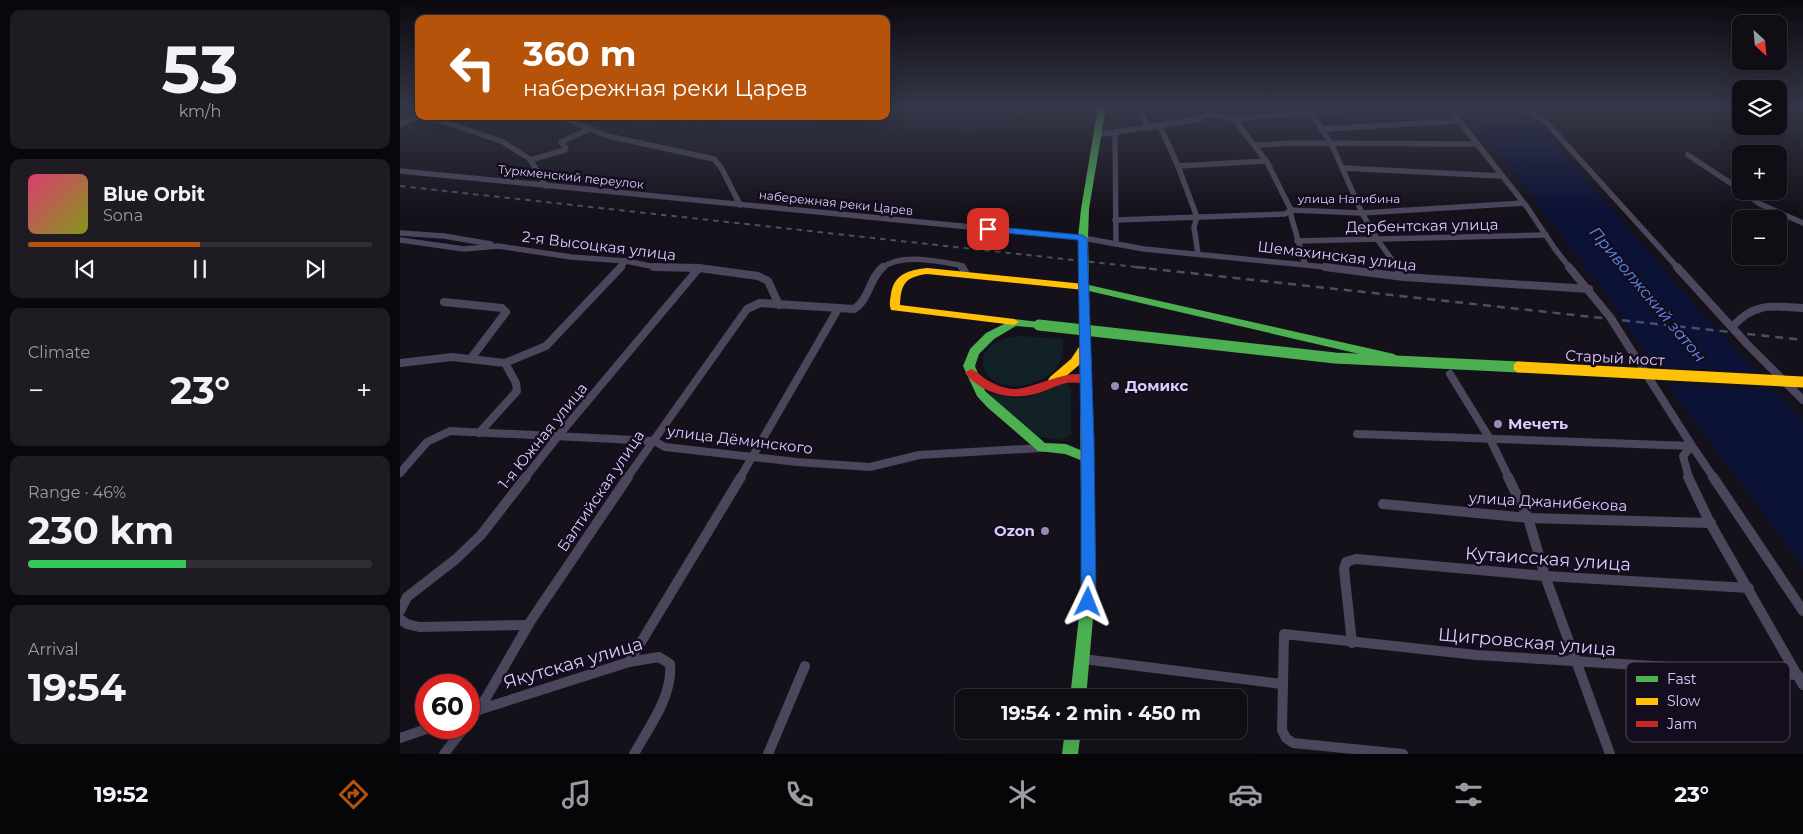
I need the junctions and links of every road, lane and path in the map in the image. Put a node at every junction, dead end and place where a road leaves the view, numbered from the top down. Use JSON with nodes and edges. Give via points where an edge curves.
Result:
{"nodes":[{"id":1,"x":503,"y":142,"type":"edge"},
{"id":2,"x":561,"y":142,"type":"edge"},
{"id":3,"x":637,"y":142,"type":"edge"},
{"id":4,"x":1096,"y":142,"type":"edge"},
{"id":5,"x":1115,"y":142,"type":"edge"},
{"id":6,"x":1167,"y":142,"type":"edge"},
{"id":7,"x":1254,"y":142,"type":"edge"},
{"id":8,"x":1564,"y":142,"type":"edge"},
{"id":9,"x":1331,"y":143,"type":"junction"},
{"id":10,"x":1478,"y":144,"type":"joint"},
{"id":11,"x":1256,"y":145,"type":"junction"},
{"id":12,"x":1688,"y":156,"type":"dead end"},
{"id":13,"x":530,"y":160,"type":"junction"},
{"id":14,"x":1266,"y":162,"type":"junction"},
{"id":15,"x":1178,"y":166,"type":"junction"},
{"id":16,"x":1343,"y":168,"type":"junction"},
{"id":17,"x":400,"y":171,"type":"edge"},
{"id":18,"x":1502,"y":176,"type":"junction"},
{"id":19,"x":1732,"y":184,"type":"edge"},
{"id":20,"x":546,"y":186,"type":"junction"},
{"id":21,"x":1754,"y":200,"type":"edge"},
{"id":22,"x":740,"y":204,"type":"junction"},
{"id":23,"x":1524,"y":204,"type":"junction"},
{"id":24,"x":1291,"y":210,"type":"junction"},
{"id":25,"x":1362,"y":213,"type":"junction"},
{"id":26,"x":1197,"y":217,"type":"junction"},
{"id":27,"x":1115,"y":220,"type":"junction"},
{"id":28,"x":1803,"y":223,"type":"edge"},
{"id":29,"x":1546,"y":235,"type":"junction"},
{"id":30,"x":400,"y":238,"type":"edge"},
{"id":31,"x":1082,"y":238,"type":"junction"},
{"id":32,"x":1377,"y":239,"type":"junction"},
{"id":33,"x":1297,"y":241,"type":"junction"},
{"id":34,"x":1116,"y":244,"type":"junction"},
{"id":35,"x":498,"y":246,"type":"junction"},
{"id":36,"x":1198,"y":254,"type":"junction"},
{"id":37,"x":626,"y":261,"type":"junction"},
{"id":38,"x":1305,"y":264,"type":"junction"},
{"id":39,"x":699,"y":268,"type":"junction"},
{"id":40,"x":966,"y":274,"type":"junction"},
{"id":41,"x":1404,"y":278,"type":"junction"},
{"id":42,"x":1084,"y":287,"type":"junction"},
{"id":43,"x":1589,"y":289,"type":"junction"},
{"id":44,"x":444,"y":302,"type":"dead end"},
{"id":45,"x":779,"y":305,"type":"junction"},
{"id":46,"x":1803,"y":308,"type":"edge"},
{"id":47,"x":838,"y":309,"type":"junction"},
{"id":48,"x":1014,"y":322,"type":"junction"},
{"id":49,"x":1733,"y":326,"type":"junction"},
{"id":50,"x":1085,"y":347,"type":"junction"},
{"id":51,"x":472,"y":356,"type":"junction"},
{"id":52,"x":400,"y":363,"type":"edge"},
{"id":53,"x":505,"y":363,"type":"junction"},
{"id":54,"x":1426,"y":364,"type":"junction"},
{"id":55,"x":971,"y":373,"type":"junction"},
{"id":56,"x":1450,"y":374,"type":"dead end"},
{"id":57,"x":1054,"y":380,"type":"junction"},
{"id":58,"x":1086,"y":380,"type":"junction"},
{"id":59,"x":1803,"y":382,"type":"edge"},
{"id":60,"x":1803,"y":400,"type":"edge"},
{"id":61,"x":479,"y":433,"type":"junction"},
{"id":62,"x":1357,"y":434,"type":"dead end"},
{"id":63,"x":559,"y":435,"type":"junction"},
{"id":64,"x":1490,"y":440,"type":"junction"},
{"id":65,"x":654,"y":441,"type":"junction"},
{"id":66,"x":1692,"y":446,"type":"junction"},
{"id":67,"x":1042,"y":448,"type":"junction"},
{"id":68,"x":753,"y":456,"type":"junction"},
{"id":69,"x":1088,"y":458,"type":"junction"},
{"id":70,"x":400,"y":473,"type":"edge"},
{"id":71,"x":1383,"y":504,"type":"dead end"},
{"id":72,"x":1528,"y":518,"type":"junction"},
{"id":73,"x":1711,"y":523,"type":"junction"},
{"id":74,"x":1546,"y":576,"type":"junction"},
{"id":75,"x":1749,"y":588,"type":"junction"},
{"id":76,"x":400,"y":611,"type":"edge"},
{"id":77,"x":1803,"y":611,"type":"edge"},
{"id":78,"x":400,"y":619,"type":"edge"},
{"id":79,"x":528,"y":625,"type":"junction"},
{"id":80,"x":1352,"y":643,"type":"junction"},
{"id":81,"x":1083,"y":659,"type":"junction"},
{"id":82,"x":629,"y":662,"type":"junction"},
{"id":83,"x":1575,"y":663,"type":"junction"},
{"id":84,"x":805,"y":666,"type":"dead end"},
{"id":85,"x":1626,"y":666,"type":"edge"},
{"id":86,"x":1790,"y":675,"type":"edge"},
{"id":87,"x":1798,"y":675,"type":"junction"},
{"id":88,"x":1282,"y":684,"type":"junction"},
{"id":89,"x":1803,"y":685,"type":"edge"},
{"id":90,"x":1079,"y":689,"type":"edge"},
{"id":91,"x":480,"y":710,"type":"joint"},
{"id":92,"x":415,"y":733,"type":"edge"},
{"id":93,"x":400,"y":738,"type":"edge"},
{"id":94,"x":456,"y":739,"type":"edge"},
{"id":95,"x":1072,"y":739,"type":"edge"},
{"id":96,"x":444,"y":754,"type":"edge"},
{"id":97,"x":634,"y":754,"type":"edge"},
{"id":98,"x":768,"y":754,"type":"edge"},
{"id":99,"x":1070,"y":754,"type":"edge"},
{"id":100,"x":1403,"y":754,"type":"edge"},
{"id":101,"x":1610,"y":754,"type":"edge"}],
"edges":[{"from":1,"to":13,"type":"street"},
{"from":2,"to":13,"type":"street","via":[[565,150]]},
{"from":3,"to":22,"type":"street","name":"набережная реки Царев","via":[[714,159]]},
{"from":4,"to":31,"type":"main road"},
{"from":5,"to":27,"type":"street"},
{"from":6,"to":15,"type":"street"},
{"from":7,"to":11,"type":"street"},
{"from":8,"to":49,"type":"street"},
{"from":9,"to":10,"type":"street"},
{"from":9,"to":11,"type":"street"},
{"from":9,"to":16,"type":"street"},
{"from":10,"to":18,"type":"street"},
{"from":11,"to":14,"type":"street"},
{"from":12,"to":19,"type":"street"},
{"from":13,"to":20,"type":"street"},
{"from":14,"to":15,"type":"street"},
{"from":14,"to":24,"type":"street","via":[[1276,175]]},
{"from":15,"to":26,"type":"street"},
{"from":16,"to":18,"type":"street"},
{"from":16,"to":25,"type":"street"},
{"from":17,"to":20,"type":"street","name":"Туркменский переулок"},
{"from":18,"to":23,"type":"street"},
{"from":20,"to":22,"type":"street","name":"Туркменский переулок"},
{"from":21,"to":28,"type":"street"},
{"from":22,"to":31,"type":"street","name":"набережная реки Царев"},
{"from":23,"to":25,"type":"street","name":"улица Нагибина"},
{"from":23,"to":29,"type":"street"},
{"from":24,"to":25,"type":"street","name":"улица Нагибина"},
{"from":24,"to":26,"type":"street","name":"улица Нагибина","via":[[1285,214]]},
{"from":24,"to":33,"type":"street"},
{"from":25,"to":32,"type":"street"},
{"from":26,"to":27,"type":"street","name":"улица Нагибина"},
{"from":26,"to":36,"type":"street","via":[[1194,227]]},
{"from":27,"to":34,"type":"street"},
{"from":29,"to":32,"type":"street","name":"Дербентская улица"},
{"from":29,"to":43,"type":"street"},
{"from":30,"to":35,"type":"street","via":[[444,236]]},
{"from":30,"to":35,"type":"street","name":"2-я Высоцкая улица","via":[[464,249]]},
{"from":31,"to":34,"type":"street","name":"Шемахинская улица"},
{"from":31,"to":42,"type":"main road"},
{"from":32,"to":33,"type":"street","name":"Дербентская улица"},
{"from":32,"to":41,"type":"street"},
{"from":33,"to":38,"type":"street"},
{"from":34,"to":36,"type":"street","name":"Шемахинская улица"},
{"from":35,"to":37,"type":"street","name":"2-я Высоцкая улица"},
{"from":36,"to":38,"type":"street","name":"Шемахинская улица"},
{"from":37,"to":39,"type":"street","name":"2-я Высоцкая улица","via":[[661,268]]},
{"from":37,"to":53,"type":"street","via":[[546,346]]},
{"from":38,"to":41,"type":"street","name":"Шемахинская улица"},
{"from":39,"to":45,"type":"street","name":"2-я Высоцкая улица","via":[[764,278]]},
{"from":39,"to":63,"type":"street","name":"1-я Южная улица"},
{"from":40,"to":42,"type":"main road"},
{"from":40,"to":47,"type":"street","name":"Балтийская улица","via":[[957,264],[914,261],[888,265],[879,270],[860,306],[850,310]]},
{"from":40,"to":48,"type":"main road","via":[[928,271],[907,274],[895,287],[895,308]]},
{"from":41,"to":43,"type":"street","name":"Шемахинская улица"},
{"from":42,"to":50,"type":"main road"},
{"from":42,"to":54,"type":"main road","bridge":true},
{"from":43,"to":66,"type":"street","via":[[1610,316]]},
{"from":44,"to":51,"type":"street","via":[[502,308],[506,312]]},
{"from":45,"to":47,"type":"street","name":"Балтийская улица"},
{"from":45,"to":65,"type":"street","name":"Балтийская улица","via":[[760,304],[747,309]]},
{"from":46,"to":49,"type":"street","via":[[1757,308],[1742,315]]},
{"from":47,"to":68,"type":"street"},
{"from":48,"to":54,"type":"main road","bridge":true,"via":[[1270,352]]},
{"from":48,"to":55,"type":"main road","via":[[981,343],[971,359]]},
{"from":49,"to":60,"type":"street"},
{"from":50,"to":57,"type":"main road","via":[[1069,368]]},
{"from":50,"to":58,"type":"main road"},
{"from":51,"to":52,"type":"street","via":[[439,356]]},
{"from":51,"to":53,"type":"street"},
{"from":53,"to":61,"type":"street","via":[[517,390]]},
{"from":54,"to":59,"type":"main road","name":"Старый мост","bridge":true},
{"from":55,"to":57,"type":"main road","via":[[984,385],[1016,394],[1038,390]]},
{"from":55,"to":67,"type":"main road","via":[[991,404]]},
{"from":56,"to":64,"type":"street"},
{"from":57,"to":58,"type":"main road","via":[[1068,377]]},
{"from":58,"to":69,"type":"main road"},
{"from":61,"to":63,"type":"street","name":"улица Дёминского"},
{"from":61,"to":70,"type":"street","name":"улица Дёминского","via":[[450,431],[435,435],[423,444]]},
{"from":62,"to":64,"type":"street"},
{"from":63,"to":65,"type":"street","name":"улица Дёминского"},
{"from":63,"to":76,"type":"street","name":"1-я Южная улица","via":[[481,535],[456,560],[407,597]]},
{"from":64,"to":66,"type":"street"},
{"from":64,"to":72,"type":"street"},
{"from":65,"to":68,"type":"street","name":"улица Дёминского","via":[[665,447]]},
{"from":65,"to":79,"type":"street","name":"Балтийская улица"},
{"from":66,"to":73,"type":"street","via":[[1683,456],[1684,464]]},
{"from":66,"to":77,"type":"street"},
{"from":67,"to":68,"type":"street","name":"улица Дёминского","via":[[919,455],[870,467]]},
{"from":67,"to":69,"type":"main road","via":[[1066,449]]},
{"from":68,"to":82,"type":"street"},
{"from":69,"to":81,"type":"main road","via":[[1089,584]]},
{"from":71,"to":72,"type":"street","name":"улица Джанибекова"},
{"from":72,"to":73,"type":"street","name":"улица Джанибекова"},
{"from":72,"to":74,"type":"street"},
{"from":73,"to":75,"type":"street"},
{"from":74,"to":75,"type":"street","name":"Кутаисская улица"},
{"from":74,"to":80,"type":"street","name":"Кутаисская улица","via":[[1356,559],[1346,562],[1344,569]]},
{"from":74,"to":83,"type":"street"},
{"from":75,"to":87,"type":"street"},
{"from":78,"to":79,"type":"street","via":[[419,627]]},
{"from":79,"to":91,"type":"street","name":"Балтийская улица"},
{"from":80,"to":83,"type":"street","name":"Щигровская улица"},
{"from":80,"to":88,"type":"street","name":"Щигровская улица","via":[[1284,634]]},
{"from":81,"to":88,"type":"street"},
{"from":81,"to":90,"type":"main road"},
{"from":82,"to":91,"type":"street","name":"Якутская улица"},
{"from":82,"to":97,"type":"street","name":"Якутская улица","via":[[659,657],[668,661],[671,670],[667,693]]},
{"from":83,"to":85,"type":"street","name":"Щигровская улица"},
{"from":83,"to":101,"type":"street"},
{"from":84,"to":98,"type":"street"},
{"from":86,"to":87,"type":"street","name":"Щигровская улица"},
{"from":87,"to":89,"type":"street"},
{"from":88,"to":100,"type":"street","via":[[1282,730],[1293,743]]},
{"from":92,"to":93,"type":"street"},
{"from":94,"to":96,"type":"street"},
{"from":95,"to":99,"type":"main road"}]}
